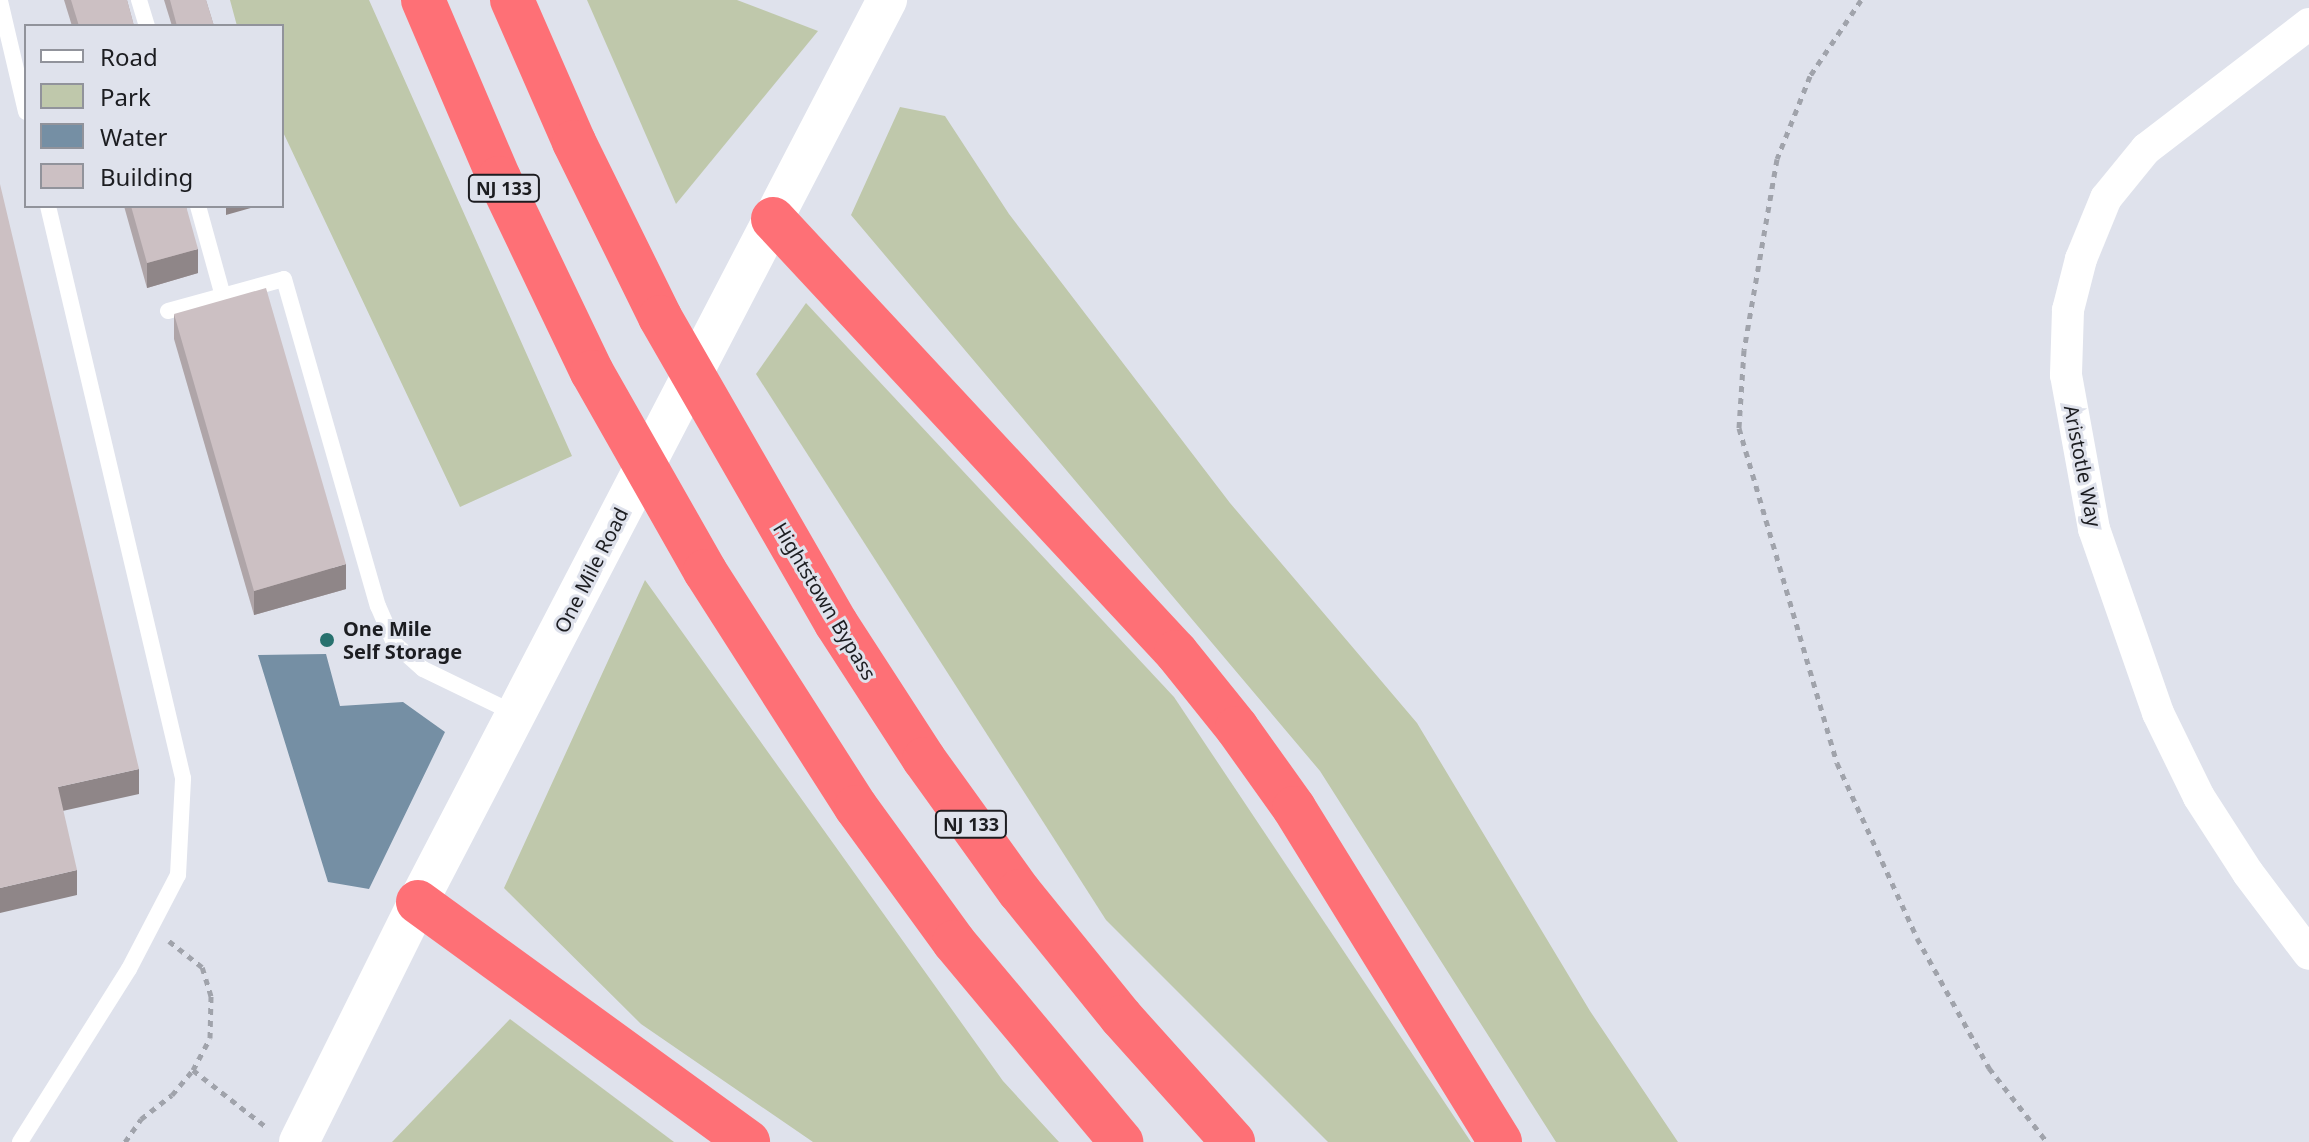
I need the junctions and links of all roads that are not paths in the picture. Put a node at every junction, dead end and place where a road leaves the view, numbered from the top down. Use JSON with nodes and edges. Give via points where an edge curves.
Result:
{"nodes":[{"id":1,"x":139,"y":0,"type":"edge"},
{"id":2,"x":423,"y":0,"type":"edge"},
{"id":3,"x":512,"y":0,"type":"edge"},
{"id":4,"x":887,"y":0,"type":"edge"},
{"id":5,"x":0,"y":1,"type":"edge"},
{"id":6,"x":146,"y":24,"type":"edge"},
{"id":7,"x":2309,"y":24,"type":"edge"},
{"id":8,"x":24,"y":103,"type":"edge"},
{"id":9,"x":48,"y":208,"type":"edge"},
{"id":10,"x":199,"y":208,"type":"edge"},
{"id":11,"x":773,"y":219,"type":"junction"},
{"id":12,"x":223,"y":296,"type":"junction"},
{"id":13,"x":168,"y":311,"type":"dead end"},
{"id":14,"x":516,"y":714,"type":"junction"},
{"id":15,"x":418,"y":902,"type":"junction"},
{"id":16,"x":2309,"y":954,"type":"edge"},
{"id":17,"x":286,"y":1138,"type":"edge"},
{"id":18,"x":20,"y":1142,"type":"edge"},
{"id":19,"x":748,"y":1142,"type":"edge"},
{"id":20,"x":1121,"y":1142,"type":"edge"},
{"id":21,"x":1233,"y":1142,"type":"edge"},
{"id":22,"x":1500,"y":1142,"type":"edge"}],
"edges":[{"from":1,"to":6,"type":"lane"},
{"from":2,"to":20,"type":"highway","number":"NJ 133","via":[[499,178],[592,372],[705,571],[856,807],[945,930]]},
{"from":3,"to":21,"type":"highway","name":"Hightstown Bypass","number":"NJ 133","via":[[639,273],[750,476],[900,722],[1001,867],[1121,1017]]},
{"from":4,"to":11,"type":"street","name":"One Mile Road"},
{"from":5,"to":8,"type":"lane"},
{"from":7,"to":16,"type":"street","name":"Aristotle Way","via":[[2146,149],[2106,198],[2081,259],[2068,310],[2066,375],[2094,529],[2158,713],[2199,797]]},
{"from":9,"to":18,"type":"lane","via":[[183,778],[178,875],[150,931]]},
{"from":10,"to":12,"type":"lane"},
{"from":11,"to":14,"type":"street","name":"One Mile Road"},
{"from":11,"to":22,"type":"highway","via":[[1176,652],[1237,728],[1294,808]]},
{"from":12,"to":13,"type":"lane"},
{"from":12,"to":14,"type":"lane","via":[[284,279],[378,606],[394,643],[423,669]]},
{"from":14,"to":15,"type":"street","name":"One Mile Road"},
{"from":15,"to":17,"type":"street","name":"One Mile Road"},
{"from":15,"to":19,"type":"highway"}]}
